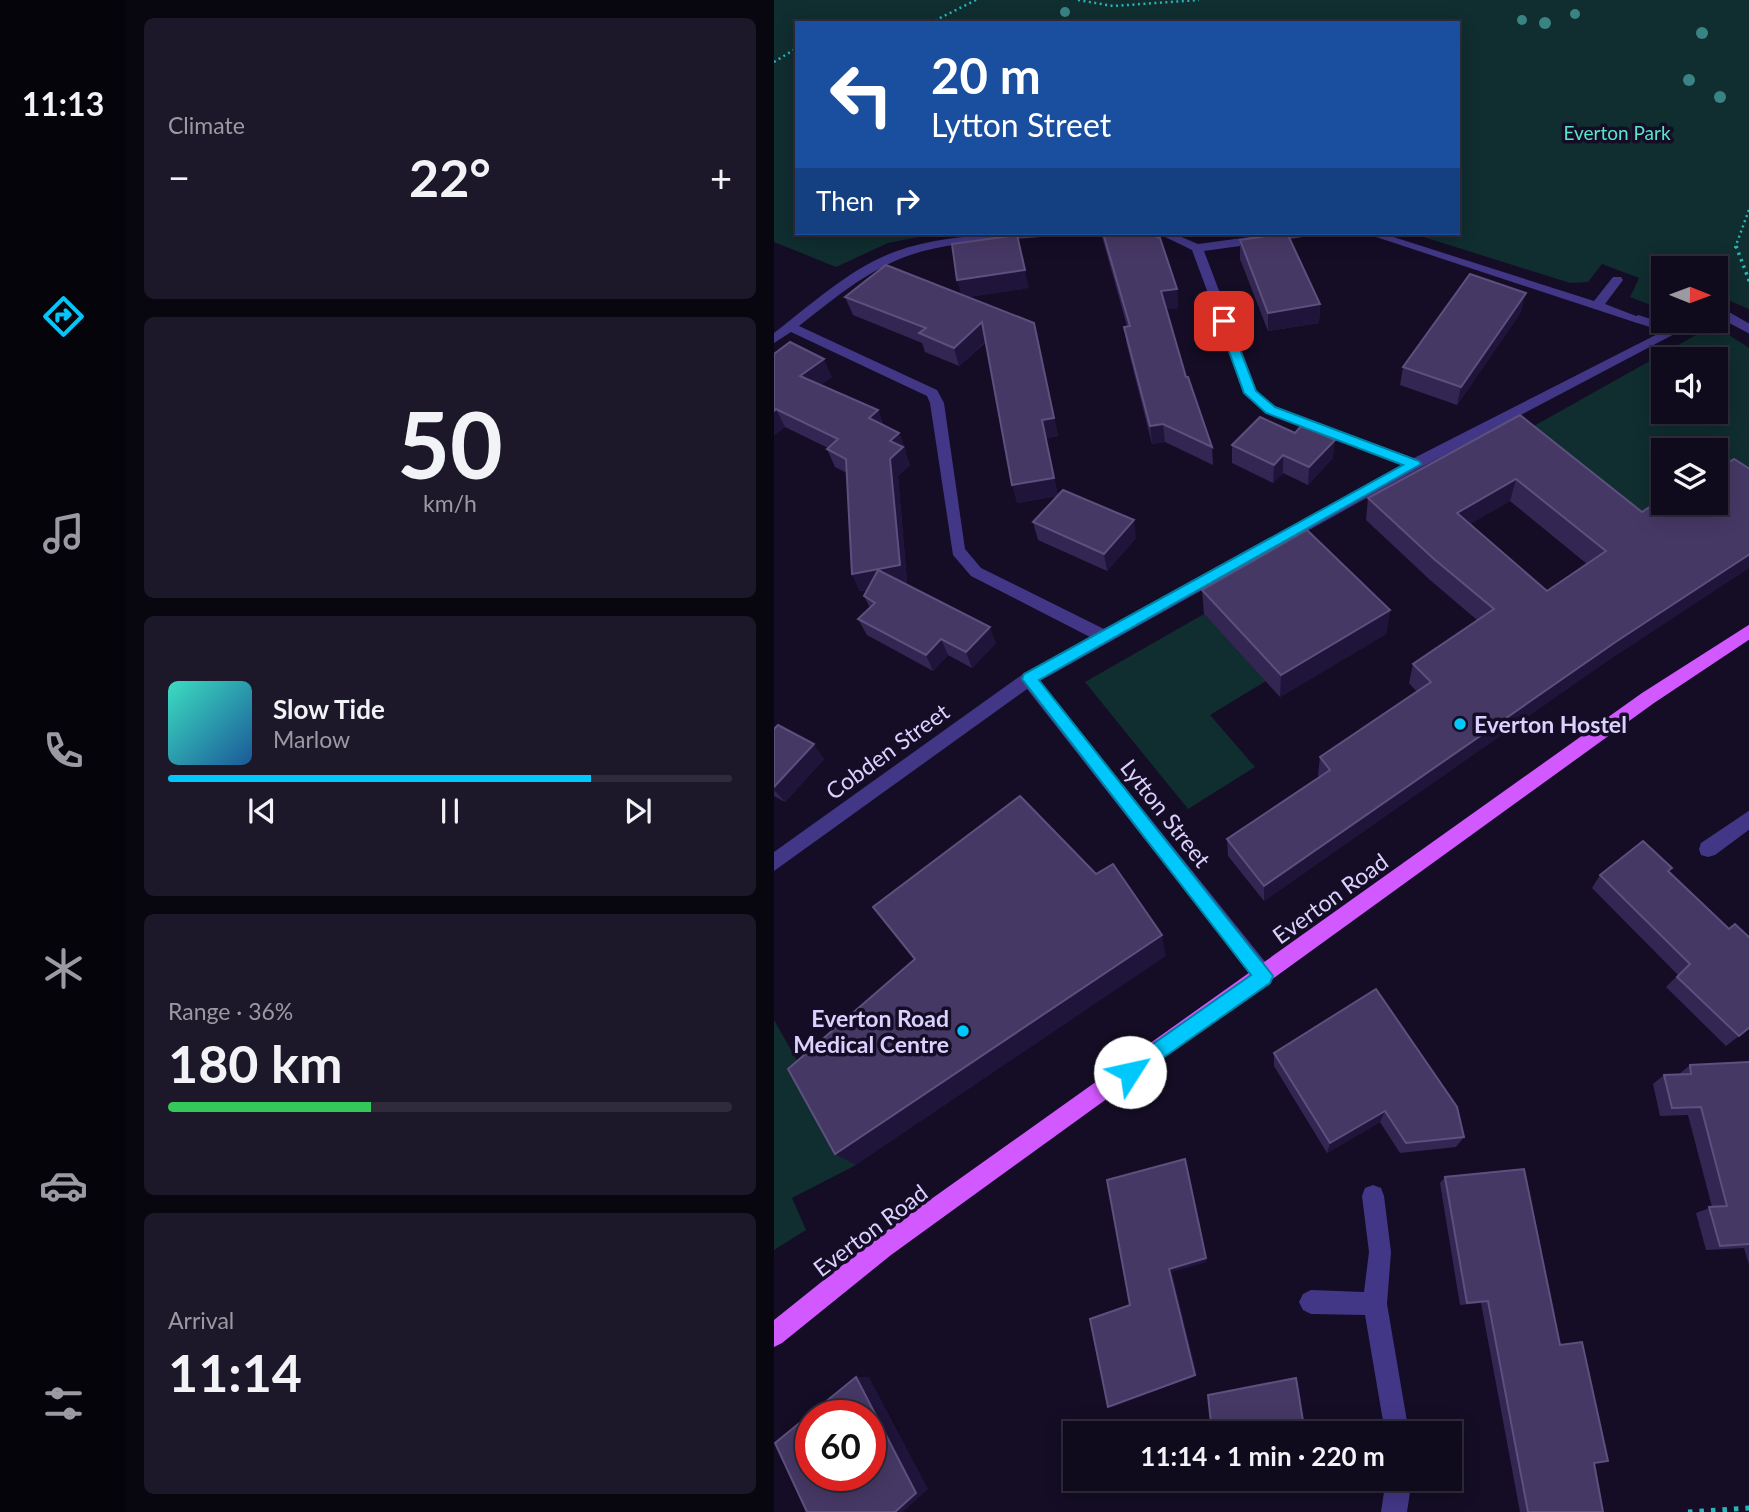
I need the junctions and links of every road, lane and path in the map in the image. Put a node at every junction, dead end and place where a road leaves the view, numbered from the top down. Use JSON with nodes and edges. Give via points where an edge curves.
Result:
{"nodes":[{"id":1,"x":976,"y":0,"type":"edge"},
{"id":2,"x":1078,"y":0,"type":"edge"},
{"id":3,"x":1114,"y":0,"type":"edge"},
{"id":4,"x":1199,"y":0,"type":"edge"},
{"id":5,"x":1128,"y":4,"type":"junction"},
{"id":6,"x":934,"y":21,"type":"edge"},
{"id":7,"x":795,"y":49,"type":"edge"},
{"id":8,"x":774,"y":62,"type":"edge"},
{"id":9,"x":1749,"y":207,"type":"edge"},
{"id":10,"x":1024,"y":235,"type":"edge"},
{"id":11,"x":1168,"y":235,"type":"edge"},
{"id":12,"x":1289,"y":235,"type":"edge"},
{"id":13,"x":1376,"y":235,"type":"edge"},
{"id":14,"x":1197,"y":248,"type":"junction"},
{"id":15,"x":1617,"y":280,"type":"dead end"},
{"id":16,"x":1749,"y":283,"type":"edge"},
{"id":17,"x":1597,"y":306,"type":"junction"},
{"id":18,"x":1728,"y":316,"type":"edge"},
{"id":19,"x":1651,"y":323,"type":"edge"},
{"id":20,"x":790,"y":327,"type":"junction"},
{"id":21,"x":1749,"y":330,"type":"edge"},
{"id":22,"x":1666,"y":333,"type":"edge"},
{"id":23,"x":774,"y":339,"type":"edge"},
{"id":24,"x":1415,"y":464,"type":"junction"},
{"id":25,"x":1749,"y":630,"type":"edge"},
{"id":26,"x":1103,"y":636,"type":"junction"},
{"id":27,"x":1029,"y":679,"type":"junction"},
{"id":28,"x":1748,"y":822,"type":"edge"},
{"id":29,"x":1708,"y":849,"type":"dead end"},
{"id":30,"x":774,"y":863,"type":"edge"},
{"id":31,"x":1264,"y":976,"type":"junction"},
{"id":32,"x":1373,"y":1196,"type":"dead end"},
{"id":33,"x":1311,"y":1302,"type":"dead end"},
{"id":34,"x":1375,"y":1304,"type":"junction"},
{"id":35,"x":774,"y":1335,"type":"edge"},
{"id":36,"x":1395,"y":1421,"type":"edge"},
{"id":37,"x":1397,"y":1491,"type":"edge"},
{"id":38,"x":1749,"y":1508,"type":"edge"},
{"id":39,"x":1394,"y":1512,"type":"edge"},
{"id":40,"x":1688,"y":1512,"type":"edge"}],
"edges":[{"from":1,"to":6,"type":"path"},
{"from":2,"to":5,"type":"path"},
{"from":3,"to":5,"type":"path"},
{"from":4,"to":5,"type":"path"},
{"from":7,"to":8,"type":"path"},
{"from":9,"to":16,"type":"path","via":[[1735,249]]},
{"from":10,"to":20,"type":"street","via":[[899,255],[878,264]]},
{"from":11,"to":14,"type":"street"},
{"from":12,"to":14,"type":"street"},
{"from":13,"to":17,"type":"street"},
{"from":14,"to":24,"type":"street","via":[[1251,393],[1270,410]]},
{"from":15,"to":17,"type":"street"},
{"from":17,"to":19,"type":"street"},
{"from":18,"to":21,"type":"street"},
{"from":20,"to":23,"type":"street"},
{"from":20,"to":26,"type":"street","via":[[932,393],[958,551],[976,572]]},
{"from":22,"to":24,"type":"street","name":"Cobden Street"},
{"from":24,"to":26,"type":"street","name":"Cobden Street"},
{"from":25,"to":31,"type":"main road","name":"Everton Road"},
{"from":26,"to":27,"type":"street","name":"Cobden Street"},
{"from":27,"to":30,"type":"street","name":"Cobden Street"},
{"from":27,"to":31,"type":"street","name":"Lytton Street"},
{"from":28,"to":29,"type":"street"},
{"from":31,"to":35,"type":"main road","name":"Everton Road","via":[[883,1247]]},
{"from":32,"to":34,"type":"street","via":[[1380,1252]]},
{"from":33,"to":34,"type":"street"},
{"from":34,"to":36,"type":"street"},
{"from":37,"to":39,"type":"street"},
{"from":38,"to":40,"type":"path"}]}
